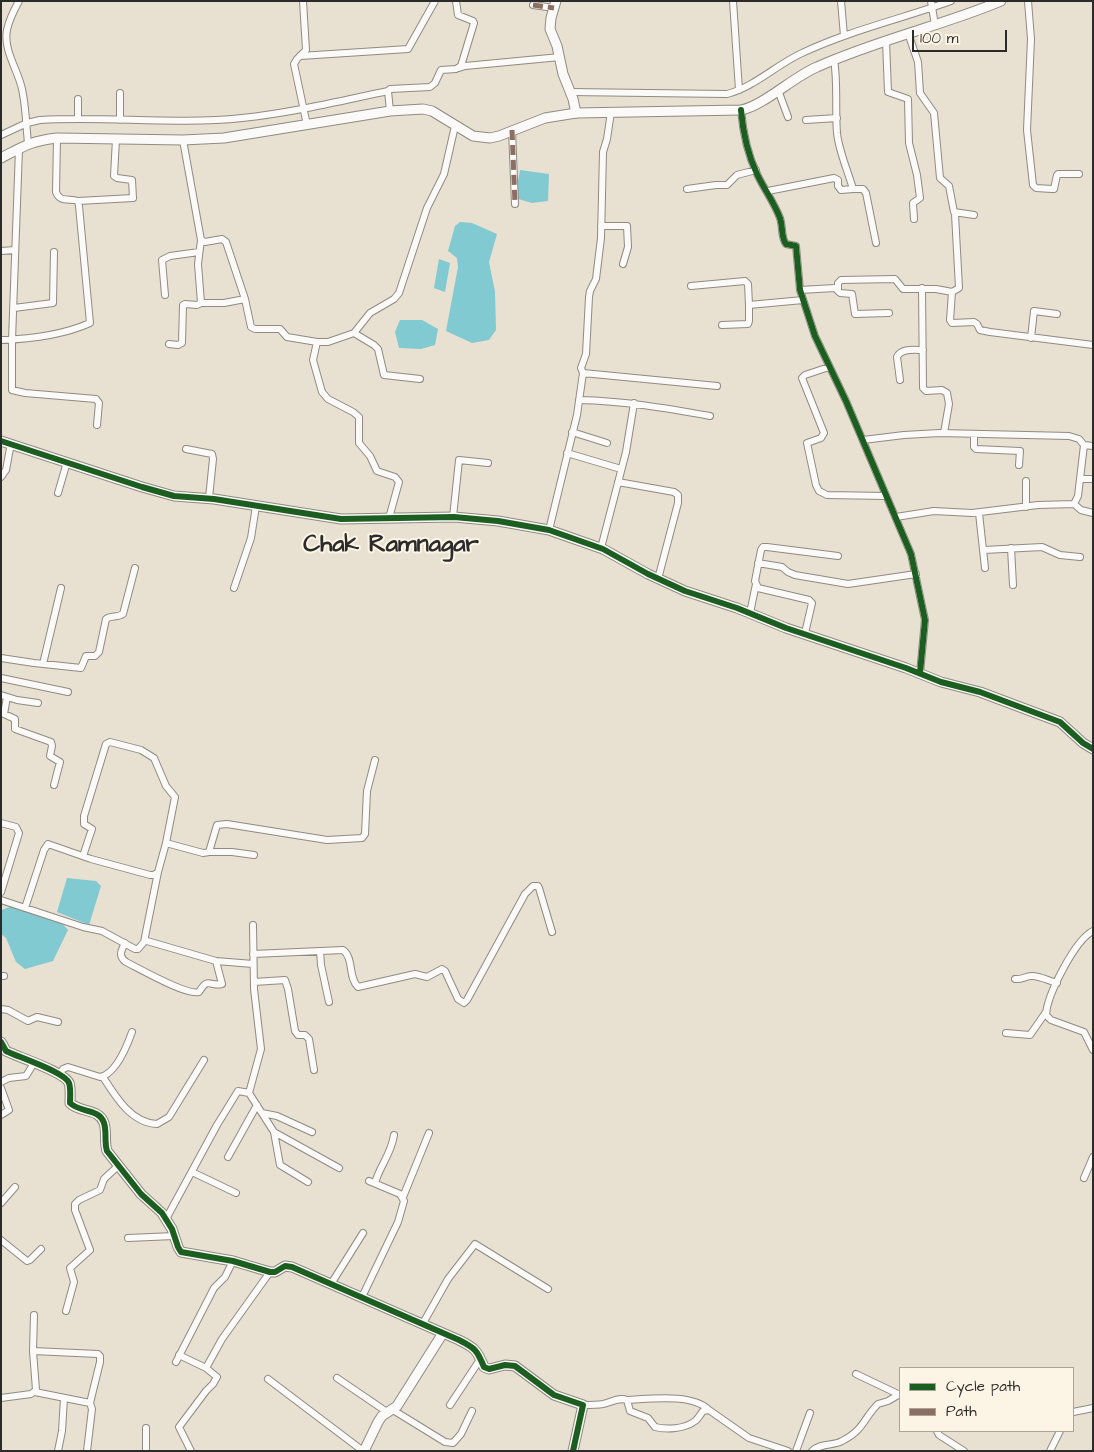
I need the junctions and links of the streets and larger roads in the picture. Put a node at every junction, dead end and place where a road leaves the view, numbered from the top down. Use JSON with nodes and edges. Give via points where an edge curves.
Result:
{"nodes":[{"id":1,"x":19,"y":1,"type":"edge"},
{"id":2,"x":303,"y":1,"type":"edge"},
{"id":3,"x":435,"y":1,"type":"edge"},
{"id":4,"x":456,"y":1,"type":"edge"},
{"id":5,"x":733,"y":1,"type":"edge"},
{"id":6,"x":841,"y":1,"type":"edge"},
{"id":7,"x":951,"y":1,"type":"edge"},
{"id":8,"x":1001,"y":1,"type":"edge"},
{"id":9,"x":1028,"y":1,"type":"edge"},
{"id":10,"x":555,"y":4,"type":"edge"},
{"id":11,"x":533,"y":5,"type":"dead end"},
{"id":12,"x":931,"y":8,"type":"edge"},
{"id":13,"x":934,"y":23,"type":"junction"},
{"id":14,"x":908,"y":33,"type":"junction"},
{"id":15,"x":844,"y":36,"type":"junction"},
{"id":16,"x":886,"y":42,"type":"junction"},
{"id":17,"x":300,"y":56,"type":"junction"},
{"id":18,"x":560,"y":57,"type":"junction"},
{"id":19,"x":834,"y":59,"type":"junction"},
{"id":20,"x":459,"y":68,"type":"junction"},
{"id":21,"x":739,"y":90,"type":"junction"},
{"id":22,"x":778,"y":90,"type":"junction"},
{"id":23,"x":120,"y":93,"type":"dead end"},
{"id":24,"x":78,"y":99,"type":"dead end"},
{"id":25,"x":389,"y":100,"type":"junction"},
{"id":26,"x":573,"y":102,"type":"junction"},
{"id":27,"x":741,"y":110,"type":"junction"},
{"id":28,"x":611,"y":112,"type":"junction"},
{"id":29,"x":305,"y":115,"type":"junction"},
{"id":30,"x":788,"y":117,"type":"dead end"},
{"id":31,"x":837,"y":118,"type":"junction"},
{"id":32,"x":78,"y":120,"type":"junction"},
{"id":33,"x":120,"y":120,"type":"junction"},
{"id":34,"x":806,"y":120,"type":"dead end"},
{"id":35,"x":455,"y":126,"type":"junction"},
{"id":36,"x":27,"y":128,"type":"junction"},
{"id":37,"x":512,"y":130,"type":"junction"},
{"id":38,"x":1,"y":135,"type":"edge"},
{"id":39,"x":57,"y":138,"type":"junction"},
{"id":40,"x":116,"y":139,"type":"junction"},
{"id":41,"x":183,"y":140,"type":"junction"},
{"id":42,"x":28,"y":143,"type":"junction"},
{"id":43,"x":19,"y":148,"type":"junction"},
{"id":44,"x":1,"y":158,"type":"edge"},
{"id":45,"x":756,"y":170,"type":"junction"},
{"id":46,"x":1079,"y":174,"type":"dead end"},
{"id":47,"x":688,"y":189,"type":"dead end"},
{"id":48,"x":853,"y":189,"type":"junction"},
{"id":49,"x":768,"y":191,"type":"junction"},
{"id":50,"x":78,"y":201,"type":"junction"},
{"id":51,"x":515,"y":204,"type":"dead end"},
{"id":52,"x":956,"y":214,"type":"junction"},
{"id":53,"x":974,"y":215,"type":"dead end"},
{"id":54,"x":914,"y":219,"type":"dead end"},
{"id":55,"x":602,"y":226,"type":"junction"},
{"id":56,"x":201,"y":240,"type":"junction"},
{"id":57,"x":876,"y":243,"type":"dead end"},
{"id":58,"x":15,"y":250,"type":"junction"},
{"id":59,"x":1,"y":251,"type":"edge"},
{"id":60,"x":54,"y":252,"type":"dead end"},
{"id":61,"x":199,"y":252,"type":"junction"},
{"id":62,"x":624,"y":264,"type":"dead end"},
{"id":63,"x":691,"y":286,"type":"dead end"},
{"id":64,"x":922,"y":288,"type":"junction"},
{"id":65,"x":838,"y":289,"type":"junction"},
{"id":66,"x":800,"y":290,"type":"junction"},
{"id":67,"x":952,"y":292,"type":"junction"},
{"id":68,"x":165,"y":295,"type":"dead end"},
{"id":69,"x":245,"y":299,"type":"junction"},
{"id":70,"x":802,"y":300,"type":"junction"},
{"id":71,"x":201,"y":303,"type":"junction"},
{"id":72,"x":749,"y":305,"type":"junction"},
{"id":73,"x":14,"y":308,"type":"junction"},
{"id":74,"x":889,"y":313,"type":"dead end"},
{"id":75,"x":1057,"y":314,"type":"dead end"},
{"id":76,"x":722,"y":325,"type":"dead end"},
{"id":77,"x":354,"y":332,"type":"junction"},
{"id":78,"x":1031,"y":338,"type":"junction"},
{"id":79,"x":1,"y":340,"type":"edge"},
{"id":80,"x":12,"y":340,"type":"junction"},
{"id":81,"x":316,"y":342,"type":"junction"},
{"id":82,"x":169,"y":344,"type":"dead end"},
{"id":83,"x":1093,"y":345,"type":"edge"},
{"id":84,"x":922,"y":350,"type":"junction"},
{"id":85,"x":829,"y":367,"type":"junction"},
{"id":86,"x":583,"y":373,"type":"junction"},
{"id":87,"x":420,"y":380,"type":"dead end"},
{"id":88,"x":900,"y":380,"type":"dead end"},
{"id":89,"x":717,"y":386,"type":"dead end"},
{"id":90,"x":579,"y":400,"type":"junction"},
{"id":91,"x":634,"y":403,"type":"junction"},
{"id":92,"x":710,"y":416,"type":"dead end"},
{"id":93,"x":97,"y":425,"type":"dead end"},
{"id":94,"x":572,"y":432,"type":"junction"},
{"id":95,"x":944,"y":433,"type":"junction"},
{"id":96,"x":974,"y":434,"type":"junction"},
{"id":97,"x":863,"y":440,"type":"junction"},
{"id":98,"x":1,"y":441,"type":"edge"},
{"id":99,"x":11,"y":443,"type":"junction"},
{"id":100,"x":607,"y":443,"type":"dead end"},
{"id":101,"x":1084,"y":445,"type":"junction"},
{"id":102,"x":1093,"y":446,"type":"edge"},
{"id":103,"x":186,"y":449,"type":"dead end"},
{"id":104,"x":567,"y":454,"type":"junction"},
{"id":105,"x":67,"y":462,"type":"junction"},
{"id":106,"x":488,"y":463,"type":"dead end"},
{"id":107,"x":1019,"y":465,"type":"dead end"},
{"id":108,"x":621,"y":470,"type":"junction"},
{"id":109,"x":1,"y":477,"type":"edge"},
{"id":110,"x":1080,"y":479,"type":"junction"},
{"id":111,"x":1093,"y":479,"type":"edge"},
{"id":112,"x":1026,"y":481,"type":"dead end"},
{"id":113,"x":618,"y":482,"type":"junction"},
{"id":114,"x":58,"y":493,"type":"dead end"},
{"id":115,"x":886,"y":496,"type":"junction"},
{"id":116,"x":209,"y":498,"type":"junction"},
{"id":117,"x":1074,"y":504,"type":"junction"},
{"id":118,"x":256,"y":506,"type":"junction"},
{"id":119,"x":1026,"y":507,"type":"junction"},
{"id":120,"x":978,"y":513,"type":"junction"},
{"id":121,"x":1093,"y":513,"type":"edge"},
{"id":122,"x":453,"y":517,"type":"junction"},
{"id":123,"x":896,"y":517,"type":"junction"},
{"id":124,"x":390,"y":518,"type":"junction"},
{"id":125,"x":549,"y":530,"type":"junction"},
{"id":126,"x":601,"y":548,"type":"junction"},
{"id":127,"x":1011,"y":548,"type":"junction"},
{"id":128,"x":984,"y":550,"type":"junction"},
{"id":129,"x":838,"y":556,"type":"dead end"},
{"id":130,"x":1080,"y":557,"type":"dead end"},
{"id":131,"x":758,"y":563,"type":"junction"},
{"id":132,"x":135,"y":568,"type":"dead end"},
{"id":133,"x":985,"y":568,"type":"dead end"},
{"id":134,"x":916,"y":574,"type":"junction"},
{"id":135,"x":658,"y":579,"type":"junction"},
{"id":136,"x":756,"y":584,"type":"junction"},
{"id":137,"x":1013,"y":585,"type":"dead end"},
{"id":138,"x":61,"y":588,"type":"dead end"},
{"id":139,"x":234,"y":588,"type":"dead end"},
{"id":140,"x":750,"y":613,"type":"junction"},
{"id":141,"x":805,"y":633,"type":"junction"},
{"id":142,"x":1,"y":658,"type":"edge"},
{"id":143,"x":43,"y":664,"type":"junction"},
{"id":144,"x":920,"y":673,"type":"junction"},
{"id":145,"x":1,"y":678,"type":"edge"},
{"id":146,"x":68,"y":692,"type":"dead end"},
{"id":147,"x":4,"y":696,"type":"edge"},
{"id":148,"x":38,"y":703,"type":"dead end"},
{"id":149,"x":1093,"y":749,"type":"edge"},
{"id":150,"x":375,"y":760,"type":"dead end"},
{"id":151,"x":54,"y":785,"type":"dead end"},
{"id":152,"x":1,"y":823,"type":"edge"},
{"id":153,"x":166,"y":843,"type":"junction"},
{"id":154,"x":209,"y":852,"type":"junction"},
{"id":155,"x":254,"y":855,"type":"dead end"},
{"id":156,"x":83,"y":856,"type":"junction"},
{"id":157,"x":158,"y":872,"type":"junction"},
{"id":158,"x":1,"y":892,"type":"edge"},
{"id":159,"x":1,"y":900,"type":"edge"},
{"id":160,"x":25,"y":908,"type":"junction"},
{"id":161,"x":253,"y":925,"type":"dead end"},
{"id":162,"x":1093,"y":931,"type":"edge"},
{"id":163,"x":552,"y":932,"type":"dead end"},
{"id":164,"x":144,"y":942,"type":"junction"},
{"id":165,"x":125,"y":943,"type":"junction"},
{"id":166,"x":320,"y":951,"type":"junction"},
{"id":167,"x":253,"y":954,"type":"junction"},
{"id":168,"x":216,"y":961,"type":"junction"},
{"id":169,"x":253,"y":964,"type":"junction"},
{"id":170,"x":1015,"y":979,"type":"dead end"},
{"id":171,"x":254,"y":982,"type":"junction"},
{"id":172,"x":1057,"y":984,"type":"junction"},
{"id":173,"x":329,"y":1002,"type":"dead end"},
{"id":174,"x":1,"y":1009,"type":"edge"},
{"id":175,"x":1046,"y":1012,"type":"junction"},
{"id":176,"x":58,"y":1022,"type":"dead end"},
{"id":177,"x":132,"y":1032,"type":"dead end"},
{"id":178,"x":1006,"y":1034,"type":"dead end"},
{"id":179,"x":1,"y":1042,"type":"edge"},
{"id":180,"x":1093,"y":1050,"type":"edge"},
{"id":181,"x":204,"y":1060,"type":"dead end"},
{"id":182,"x":34,"y":1063,"type":"junction"},
{"id":183,"x":314,"y":1070,"type":"dead end"},
{"id":184,"x":60,"y":1074,"type":"junction"},
{"id":185,"x":103,"y":1077,"type":"junction"},
{"id":186,"x":1,"y":1082,"type":"edge"},
{"id":187,"x":1,"y":1088,"type":"edge"},
{"id":188,"x":249,"y":1093,"type":"junction"},
{"id":189,"x":257,"y":1105,"type":"junction"},
{"id":190,"x":262,"y":1113,"type":"junction"},
{"id":191,"x":1,"y":1115,"type":"edge"},
{"id":192,"x":274,"y":1132,"type":"junction"},
{"id":193,"x":312,"y":1132,"type":"dead end"},
{"id":194,"x":429,"y":1133,"type":"dead end"},
{"id":195,"x":394,"y":1136,"type":"dead end"},
{"id":196,"x":228,"y":1157,"type":"dead end"},
{"id":197,"x":1093,"y":1157,"type":"edge"},
{"id":198,"x":118,"y":1166,"type":"junction"},
{"id":199,"x":339,"y":1168,"type":"dead end"},
{"id":200,"x":192,"y":1172,"type":"junction"},
{"id":201,"x":1084,"y":1178,"type":"dead end"},
{"id":202,"x":308,"y":1182,"type":"dead end"},
{"id":203,"x":15,"y":1187,"type":"dead end"},
{"id":204,"x":236,"y":1193,"type":"dead end"},
{"id":205,"x":403,"y":1197,"type":"junction"},
{"id":206,"x":1,"y":1202,"type":"edge"},
{"id":207,"x":166,"y":1219,"type":"junction"},
{"id":208,"x":363,"y":1234,"type":"dead end"},
{"id":209,"x":174,"y":1236,"type":"junction"},
{"id":210,"x":128,"y":1238,"type":"dead end"},
{"id":211,"x":1,"y":1240,"type":"edge"},
{"id":212,"x":41,"y":1249,"type":"dead end"},
{"id":213,"x":233,"y":1261,"type":"junction"},
{"id":214,"x":270,"y":1272,"type":"junction"},
{"id":215,"x":331,"y":1284,"type":"junction"},
{"id":216,"x":548,"y":1289,"type":"dead end"},
{"id":217,"x":362,"y":1297,"type":"junction"},
{"id":218,"x":66,"y":1311,"type":"dead end"},
{"id":219,"x":34,"y":1315,"type":"dead end"},
{"id":220,"x":422,"y":1325,"type":"junction"},
{"id":221,"x":443,"y":1333,"type":"junction"},
{"id":222,"x":33,"y":1351,"type":"junction"},
{"id":223,"x":179,"y":1355,"type":"junction"},
{"id":224,"x":480,"y":1358,"type":"junction"},
{"id":225,"x":176,"y":1362,"type":"dead end"},
{"id":226,"x":206,"y":1368,"type":"junction"},
{"id":227,"x":856,"y":1374,"type":"dead end"},
{"id":228,"x":337,"y":1378,"type":"dead end"},
{"id":229,"x":268,"y":1379,"type":"dead end"},
{"id":230,"x":34,"y":1392,"type":"junction"},
{"id":231,"x":899,"y":1394,"type":"edge"},
{"id":232,"x":1,"y":1398,"type":"edge"},
{"id":233,"x":64,"y":1398,"type":"junction"},
{"id":234,"x":627,"y":1400,"type":"junction"},
{"id":235,"x":90,"y":1403,"type":"junction"},
{"id":236,"x":450,"y":1405,"type":"dead end"},
{"id":237,"x":583,"y":1405,"type":"junction"},
{"id":238,"x":1093,"y":1408,"type":"edge"},
{"id":239,"x":709,"y":1410,"type":"junction"},
{"id":240,"x":390,"y":1411,"type":"junction"},
{"id":241,"x":472,"y":1411,"type":"dead end"},
{"id":242,"x":1074,"y":1412,"type":"edge"},
{"id":243,"x":810,"y":1413,"type":"dead end"},
{"id":244,"x":146,"y":1428,"type":"dead end"},
{"id":245,"x":938,"y":1432,"type":"edge"},
{"id":246,"x":1060,"y":1432,"type":"edge"},
{"id":247,"x":58,"y":1451,"type":"edge"},
{"id":248,"x":87,"y":1451,"type":"edge"},
{"id":249,"x":146,"y":1451,"type":"edge"},
{"id":250,"x":191,"y":1451,"type":"edge"},
{"id":251,"x":364,"y":1451,"type":"edge"},
{"id":252,"x":573,"y":1451,"type":"edge"},
{"id":253,"x":788,"y":1451,"type":"edge"},
{"id":254,"x":796,"y":1451,"type":"edge"},
{"id":255,"x":812,"y":1451,"type":"edge"},
{"id":256,"x":964,"y":1451,"type":"edge"},
{"id":257,"x":1050,"y":1451,"type":"edge"}],
"edges":[{"from":1,"to":36,"type":"street","via":[[6,37],[21,84]]},
{"from":2,"to":17,"type":"street","via":[[306,50]]},
{"from":3,"to":17,"type":"street","via":[[408,49]]},
{"from":4,"to":20,"type":"street","via":[[458,15],[474,23]]},
{"from":5,"to":21,"type":"street"},
{"from":6,"to":15,"type":"street"},
{"from":7,"to":12,"type":"street"},
{"from":8,"to":13,"type":"street"},
{"from":9,"to":46,"type":"street","via":[[1031,38],[1027,130],[1033,185],[1054,189],[1058,174]]},
{"from":10,"to":11,"type":"street"},
{"from":10,"to":18,"type":"street","via":[[549,25]]},
{"from":12,"to":13,"type":"street"},
{"from":12,"to":15,"type":"street"},
{"from":13,"to":14,"type":"street"},
{"from":14,"to":16,"type":"street"},
{"from":14,"to":52,"type":"street","via":[[918,62],[920,93],[934,113],[938,174],[949,186],[952,210]]},
{"from":15,"to":21,"type":"street","via":[[799,54]]},
{"from":16,"to":19,"type":"street"},
{"from":16,"to":54,"type":"street","via":[[888,92],[908,99],[908,143],[920,198],[913,203]]},
{"from":17,"to":29,"type":"street","via":[[294,68]]},
{"from":18,"to":20,"type":"street"},
{"from":18,"to":26,"type":"street"},
{"from":19,"to":22,"type":"street","via":[[807,71]]},
{"from":19,"to":31,"type":"street"},
{"from":20,"to":25,"type":"street","via":[[441,70],[430,86],[392,88]]},
{"from":21,"to":26,"type":"street","via":[[722,94],[690,92]]},
{"from":22,"to":27,"type":"street","via":[[755,106]]},
{"from":22,"to":30,"type":"street"},
{"from":23,"to":33,"type":"street"},
{"from":24,"to":32,"type":"street"},
{"from":25,"to":29,"type":"street"},
{"from":25,"to":29,"type":"street"},
{"from":25,"to":35,"type":"street","via":[[432,112]]},
{"from":26,"to":28,"type":"street"},
{"from":26,"to":37,"type":"street","via":[[551,116]]},
{"from":27,"to":28,"type":"street"},
{"from":27,"to":45,"type":"street","via":[[743,134]]},
{"from":28,"to":55,"type":"street","via":[[603,152]]},
{"from":29,"to":33,"type":"street"},
{"from":29,"to":41,"type":"street","via":[[224,138]]},
{"from":31,"to":34,"type":"street"},
{"from":31,"to":48,"type":"street","via":[[839,145]]},
{"from":32,"to":33,"type":"street"},
{"from":32,"to":36,"type":"street","via":[[40,120]]},
{"from":35,"to":37,"type":"street","via":[[480,138],[500,136]]},
{"from":35,"to":77,"type":"street","via":[[444,174],[427,208],[398,293],[394,299],[370,312]]},
{"from":36,"to":38,"type":"street"},
{"from":36,"to":42,"type":"street"},
{"from":37,"to":51,"type":"street"},
{"from":39,"to":40,"type":"street"},
{"from":39,"to":42,"type":"street"},
{"from":39,"to":50,"type":"street","via":[[56,192],[62,200]]},
{"from":40,"to":41,"type":"street"},
{"from":40,"to":50,"type":"street","via":[[114,176],[132,180],[133,198]]},
{"from":41,"to":56,"type":"street"},
{"from":42,"to":43,"type":"street"},
{"from":43,"to":44,"type":"street"},
{"from":43,"to":58,"type":"street"},
{"from":45,"to":47,"type":"street","via":[[737,176],[727,185]]},
{"from":45,"to":49,"type":"street"},
{"from":48,"to":49,"type":"street","via":[[841,190],[834,178]]},
{"from":48,"to":57,"type":"street","via":[[863,189],[866,193]]},
{"from":49,"to":66,"type":"street","via":[[781,220],[784,241],[796,246]]},
{"from":50,"to":80,"type":"street","via":[[90,323],[57,333]]},
{"from":52,"to":53,"type":"street"},
{"from":52,"to":67,"type":"street","via":[[959,288]]},
{"from":55,"to":62,"type":"street","via":[[627,226],[628,247]]},
{"from":55,"to":86,"type":"street","via":[[596,279],[590,290],[586,354],[580,368]]},
{"from":56,"to":61,"type":"street"},
{"from":56,"to":69,"type":"street","via":[[226,242]]},
{"from":58,"to":59,"type":"street"},
{"from":58,"to":73,"type":"street"},
{"from":60,"to":73,"type":"street","via":[[53,303]]},
{"from":61,"to":68,"type":"street","via":[[162,260]]},
{"from":61,"to":71,"type":"street"},
{"from":63,"to":72,"type":"street","via":[[746,282]]},
{"from":64,"to":65,"type":"street","via":[[901,288],[895,279],[845,279],[840,281]]},
{"from":64,"to":67,"type":"street"},
{"from":64,"to":84,"type":"street"},
{"from":65,"to":66,"type":"street"},
{"from":65,"to":74,"type":"street","via":[[840,293],[852,294],[855,314]]},
{"from":66,"to":70,"type":"street"},
{"from":67,"to":78,"type":"street","via":[[952,323],[974,322],[980,330]]},
{"from":69,"to":71,"type":"street"},
{"from":69,"to":81,"type":"street","via":[[252,328],[280,330],[286,338]]},
{"from":70,"to":72,"type":"street"},
{"from":70,"to":85,"type":"street"},
{"from":71,"to":82,"type":"street","via":[[183,306],[182,343]]},
{"from":72,"to":76,"type":"street","via":[[748,324]]},
{"from":73,"to":80,"type":"street"},
{"from":75,"to":78,"type":"street","via":[[1034,311]]},
{"from":77,"to":81,"type":"street","via":[[334,340]]},
{"from":77,"to":87,"type":"street","via":[[378,349],[384,375]]},
{"from":78,"to":83,"type":"street"},
{"from":79,"to":80,"type":"street"},
{"from":80,"to":93,"type":"street","via":[[12,390],[96,399],[99,403]]},
{"from":81,"to":124,"type":"street","via":[[313,360],[322,392],[357,415],[360,445],[377,470],[399,482]]},
{"from":84,"to":88,"type":"street","via":[[898,353]]},
{"from":84,"to":95,"type":"street","via":[[924,390],[945,391],[949,396]]},
{"from":85,"to":97,"type":"street"},
{"from":85,"to":115,"type":"street","via":[[802,378],[824,434],[807,443],[819,491],[827,495]]},
{"from":86,"to":89,"type":"street"},
{"from":86,"to":90,"type":"street"},
{"from":90,"to":91,"type":"street"},
{"from":90,"to":94,"type":"street"},
{"from":91,"to":92,"type":"street"},
{"from":91,"to":108,"type":"street"},
{"from":94,"to":100,"type":"street"},
{"from":94,"to":104,"type":"street"},
{"from":95,"to":96,"type":"street"},
{"from":95,"to":97,"type":"street"},
{"from":96,"to":101,"type":"street","via":[[1069,436],[1079,439]]},
{"from":96,"to":107,"type":"street","via":[[976,449],[1020,451]]},
{"from":97,"to":115,"type":"street"},
{"from":98,"to":99,"type":"street"},
{"from":99,"to":105,"type":"street"},
{"from":99,"to":109,"type":"street","via":[[6,470]]},
{"from":101,"to":102,"type":"street"},
{"from":101,"to":110,"type":"street"},
{"from":103,"to":116,"type":"street","via":[[212,454]]},
{"from":104,"to":108,"type":"street"},
{"from":104,"to":125,"type":"street"},
{"from":105,"to":114,"type":"street"},
{"from":105,"to":116,"type":"street","via":[[166,494]]},
{"from":106,"to":122,"type":"street","via":[[459,460]]},
{"from":108,"to":113,"type":"street"},
{"from":110,"to":111,"type":"street"},
{"from":110,"to":117,"type":"street"},
{"from":112,"to":119,"type":"street"},
{"from":113,"to":126,"type":"street"},
{"from":113,"to":135,"type":"street","via":[[678,495]]},
{"from":115,"to":123,"type":"street"},
{"from":116,"to":118,"type":"street"},
{"from":117,"to":119,"type":"street"},
{"from":117,"to":121,"type":"street"},
{"from":118,"to":124,"type":"street","via":[[341,519]]},
{"from":118,"to":139,"type":"street","via":[[251,538]]},
{"from":119,"to":120,"type":"street"},
{"from":120,"to":123,"type":"street","via":[[934,511]]},
{"from":120,"to":128,"type":"street"},
{"from":122,"to":124,"type":"street"},
{"from":122,"to":125,"type":"street","via":[[498,520]]},
{"from":123,"to":134,"type":"street","via":[[912,554]]},
{"from":125,"to":126,"type":"street"},
{"from":126,"to":135,"type":"street"},
{"from":127,"to":128,"type":"street"},
{"from":127,"to":130,"type":"street","via":[[1042,546],[1060,555]]},
{"from":127,"to":137,"type":"street"},
{"from":128,"to":133,"type":"street"},
{"from":129,"to":131,"type":"street","via":[[763,547]]},
{"from":131,"to":134,"type":"street","via":[[782,567],[794,575],[848,584]]},
{"from":131,"to":136,"type":"street"},
{"from":132,"to":143,"type":"street","via":[[124,611],[120,616],[106,619],[97,654],[86,656],[80,668]]},
{"from":134,"to":144,"type":"street","via":[[925,620]]},
{"from":135,"to":140,"type":"street"},
{"from":136,"to":140,"type":"street"},
{"from":136,"to":141,"type":"street","via":[[761,589],[811,601]]},
{"from":138,"to":143,"type":"street"},
{"from":140,"to":141,"type":"street"},
{"from":141,"to":144,"type":"street"},
{"from":142,"to":143,"type":"street"},
{"from":144,"to":149,"type":"street","via":[[1060,722]]},
{"from":145,"to":146,"type":"street"},
{"from":147,"to":148,"type":"street"},
{"from":147,"to":151,"type":"street","via":[[4,714],[15,719],[15,729],[51,742],[50,757],[60,762]]},
{"from":150,"to":154,"type":"street","via":[[367,791],[364,837],[327,840],[222,824],[217,825]]},
{"from":152,"to":158,"type":"street","via":[[16,826],[19,832]]},
{"from":153,"to":154,"type":"street"},
{"from":153,"to":156,"type":"street","via":[[175,797],[166,786],[157,762],[141,750],[110,742],[106,744],[84,816],[84,824],[92,829]]},
{"from":153,"to":157,"type":"street"},
{"from":154,"to":155,"type":"street"},
{"from":156,"to":157,"type":"street","via":[[142,873],[154,875]]},
{"from":156,"to":160,"type":"street","via":[[48,844],[45,846]]},
{"from":157,"to":164,"type":"street"},
{"from":159,"to":160,"type":"street"},
{"from":160,"to":165,"type":"street","via":[[83,928],[102,931]]},
{"from":161,"to":167,"type":"street"},
{"from":162,"to":172,"type":"street","via":[[1071,954]]},
{"from":163,"to":166,"type":"street","via":[[539,888],[533,886],[525,894],[464,1003],[458,999],[442,969],[427,977],[415,974],[358,987],[346,951]]},
{"from":164,"to":165,"type":"street","via":[[138,949]]},
{"from":164,"to":168,"type":"street"},
{"from":165,"to":168,"type":"street","via":[[120,956],[126,962],[195,993],[204,983],[222,984]]},
{"from":166,"to":167,"type":"street"},
{"from":166,"to":173,"type":"street"},
{"from":167,"to":169,"type":"street"},
{"from":168,"to":169,"type":"street"},
{"from":169,"to":171,"type":"street"},
{"from":170,"to":172,"type":"street","via":[[1035,976]]},
{"from":171,"to":183,"type":"street","via":[[285,980],[295,1030],[298,1035],[309,1039]]},
{"from":171,"to":188,"type":"street","via":[[261,1049]]},
{"from":172,"to":175,"type":"street"},
{"from":174,"to":176,"type":"street","via":[[28,1021],[37,1017]]},
{"from":175,"to":178,"type":"street","via":[[1030,1034]]},
{"from":175,"to":180,"type":"street","via":[[1051,1020],[1084,1032]]},
{"from":177,"to":185,"type":"street","via":[[121,1057]]},
{"from":179,"to":182,"type":"street","via":[[6,1051]]},
{"from":181,"to":185,"type":"street","via":[[168,1117],[156,1124],[126,1110]]},
{"from":182,"to":184,"type":"street"},
{"from":182,"to":186,"type":"street","via":[[26,1076]]},
{"from":184,"to":185,"type":"street","via":[[68,1067]]},
{"from":184,"to":198,"type":"street","via":[[69,1083],[70,1103],[99,1115],[104,1121],[105,1146]]},
{"from":187,"to":191,"type":"street","via":[[9,1110]]},
{"from":188,"to":189,"type":"street"},
{"from":188,"to":200,"type":"street","via":[[238,1091],[234,1095]]},
{"from":189,"to":190,"type":"street"},
{"from":189,"to":196,"type":"street"},
{"from":190,"to":192,"type":"street"},
{"from":190,"to":193,"type":"street","via":[[277,1116]]},
{"from":192,"to":199,"type":"street"},
{"from":192,"to":202,"type":"street","via":[[280,1165]]},
{"from":194,"to":205,"type":"street"},
{"from":195,"to":205,"type":"street","via":[[392,1148],[372,1182]]},
{"from":197,"to":201,"type":"street"},
{"from":198,"to":207,"type":"street"},
{"from":198,"to":218,"type":"street","via":[[104,1179],[100,1190],[75,1204],[90,1250],[70,1268],[74,1282]]},
{"from":200,"to":204,"type":"street"},
{"from":200,"to":207,"type":"street"},
{"from":203,"to":206,"type":"street"},
{"from":205,"to":217,"type":"street","via":[[398,1222]]},
{"from":207,"to":209,"type":"street"},
{"from":208,"to":215,"type":"street"},
{"from":209,"to":210,"type":"street"},
{"from":209,"to":213,"type":"street","via":[[181,1252]]},
{"from":211,"to":212,"type":"street","via":[[27,1261]]},
{"from":213,"to":214,"type":"street"},
{"from":213,"to":223,"type":"street","via":[[225,1277],[214,1288]]},
{"from":214,"to":215,"type":"street","via":[[285,1266],[292,1267]]},
{"from":214,"to":226,"type":"street"},
{"from":215,"to":217,"type":"street"},
{"from":216,"to":220,"type":"street","via":[[475,1244],[448,1279]]},
{"from":217,"to":220,"type":"street"},
{"from":219,"to":222,"type":"street"},
{"from":220,"to":221,"type":"street"},
{"from":221,"to":224,"type":"street","via":[[475,1348]]},
{"from":221,"to":240,"type":"street","via":[[402,1399]]},
{"from":222,"to":230,"type":"street"},
{"from":222,"to":235,"type":"street","via":[[98,1354],[100,1362]]},
{"from":223,"to":225,"type":"street"},
{"from":223,"to":226,"type":"street"},
{"from":224,"to":236,"type":"street"},
{"from":224,"to":237,"type":"street","via":[[484,1367],[489,1369],[515,1366],[554,1395]]},
{"from":226,"to":250,"type":"street","via":[[217,1377],[179,1427]]},
{"from":227,"to":231,"type":"street"},
{"from":228,"to":240,"type":"street"},
{"from":229,"to":251,"type":"street"},
{"from":230,"to":232,"type":"street"},
{"from":230,"to":233,"type":"street"},
{"from":231,"to":255,"type":"street","via":[[878,1404],[860,1429],[843,1441]]},
{"from":233,"to":235,"type":"street"},
{"from":233,"to":247,"type":"street"},
{"from":234,"to":237,"type":"street","via":[[621,1398],[604,1404]]},
{"from":234,"to":239,"type":"street","via":[[689,1400]]},
{"from":234,"to":239,"type":"street","via":[[630,1411],[648,1418],[655,1427],[662,1429],[690,1424],[702,1411]]},
{"from":235,"to":248,"type":"street"},
{"from":237,"to":252,"type":"street"},
{"from":238,"to":242,"type":"street"},
{"from":239,"to":253,"type":"street","via":[[750,1438]]},
{"from":240,"to":241,"type":"street","via":[[445,1442],[453,1443]]},
{"from":240,"to":251,"type":"street","via":[[378,1422]]},
{"from":243,"to":254,"type":"street"},
{"from":244,"to":249,"type":"street"},
{"from":245,"to":256,"type":"street"},
{"from":246,"to":257,"type":"street"}]}
